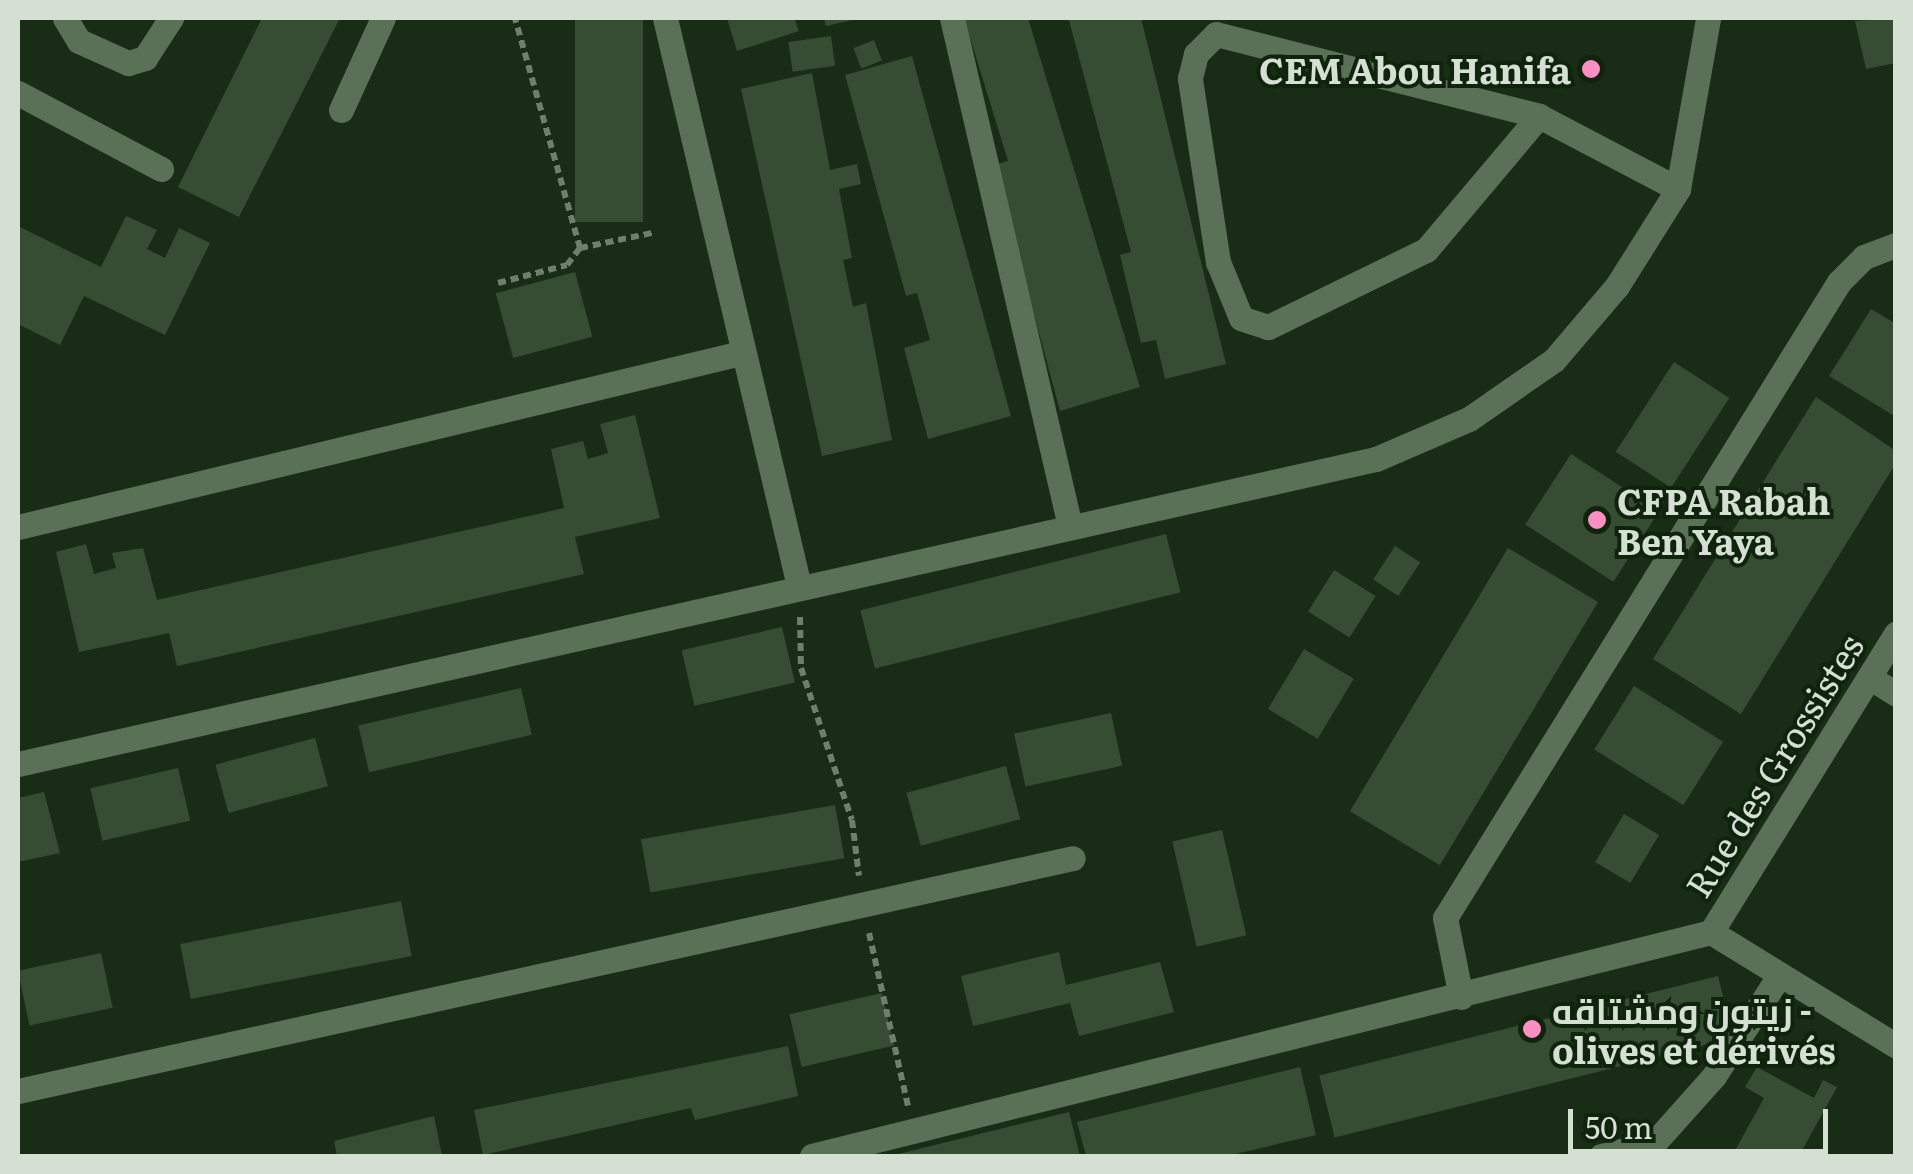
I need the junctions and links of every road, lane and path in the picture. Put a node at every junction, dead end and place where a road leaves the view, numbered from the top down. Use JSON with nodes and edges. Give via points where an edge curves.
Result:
{"nodes":[{"id":1,"x":65,"y":18,"type":"edge"},
{"id":2,"x":170,"y":18,"type":"edge"},
{"id":3,"x":382,"y":18,"type":"edge"},
{"id":4,"x":515,"y":18,"type":"edge"},
{"id":5,"x":665,"y":18,"type":"edge"},
{"id":6,"x":952,"y":18,"type":"edge"},
{"id":7,"x":1708,"y":18,"type":"edge"},
{"id":8,"x":18,"y":93,"type":"edge"},
{"id":9,"x":342,"y":110,"type":"dead end"},
{"id":10,"x":1539,"y":116,"type":"junction"},
{"id":11,"x":161,"y":169,"type":"dead end"},
{"id":12,"x":1678,"y":188,"type":"junction"},
{"id":13,"x":652,"y":233,"type":"dead end"},
{"id":14,"x":1896,"y":245,"type":"edge"},
{"id":15,"x":580,"y":248,"type":"junction"},
{"id":16,"x":498,"y":284,"type":"dead end"},
{"id":17,"x":740,"y":353,"type":"junction"},
{"id":18,"x":1069,"y":522,"type":"junction"},
{"id":19,"x":18,"y":527,"type":"edge"},
{"id":20,"x":798,"y":586,"type":"junction"},
{"id":21,"x":1896,"y":634,"type":"edge"},
{"id":22,"x":1869,"y":677,"type":"junction"},
{"id":23,"x":1896,"y":694,"type":"edge"},
{"id":24,"x":18,"y":764,"type":"edge"},
{"id":25,"x":1073,"y":858,"type":"dead end"},
{"id":26,"x":863,"y":906,"type":"junction"},
{"id":27,"x":1710,"y":932,"type":"junction"},
{"id":28,"x":1780,"y":976,"type":"junction"},
{"id":29,"x":1461,"y":997,"type":"junction"},
{"id":30,"x":1896,"y":1046,"type":"edge"},
{"id":31,"x":18,"y":1091,"type":"edge"},
{"id":32,"x":914,"y":1132,"type":"junction"},
{"id":33,"x":812,"y":1156,"type":"edge"},
{"id":34,"x":1601,"y":1156,"type":"edge"}],
"edges":[{"from":1,"to":2,"type":"street","via":[[80,41],[128,63],[146,58]]},
{"from":3,"to":9,"type":"street"},
{"from":4,"to":15,"type":"path"},
{"from":5,"to":17,"type":"street"},
{"from":6,"to":18,"type":"street"},
{"from":7,"to":12,"type":"street"},
{"from":8,"to":11,"type":"street"},
{"from":10,"to":10,"type":"street","via":[[1216,34],[1196,54],[1190,78],[1218,262],[1241,318],[1268,327],[1426,250]]},
{"from":10,"to":12,"type":"street"},
{"from":12,"to":18,"type":"street","via":[[1617,286],[1554,360],[1469,419],[1376,458]]},
{"from":13,"to":15,"type":"path"},
{"from":14,"to":29,"type":"street","via":[[1864,257],[1839,282],[1445,918]]},
{"from":15,"to":16,"type":"path","via":[[567,265]]},
{"from":17,"to":19,"type":"street"},
{"from":17,"to":20,"type":"street"},
{"from":18,"to":20,"type":"street"},
{"from":20,"to":24,"type":"street"},
{"from":20,"to":26,"type":"path","via":[[802,668],[852,820]]},
{"from":21,"to":22,"type":"street","name":"Rue des Grossistes"},
{"from":22,"to":23,"type":"street"},
{"from":22,"to":27,"type":"street","name":"Rue des Grossistes"},
{"from":25,"to":26,"type":"street"},
{"from":26,"to":31,"type":"street"},
{"from":26,"to":32,"type":"path"},
{"from":27,"to":28,"type":"street"},
{"from":27,"to":29,"type":"street"},
{"from":28,"to":30,"type":"street"},
{"from":28,"to":34,"type":"street","via":[[1714,1076],[1655,1142]]},
{"from":29,"to":32,"type":"street"},
{"from":32,"to":33,"type":"street"}]}
